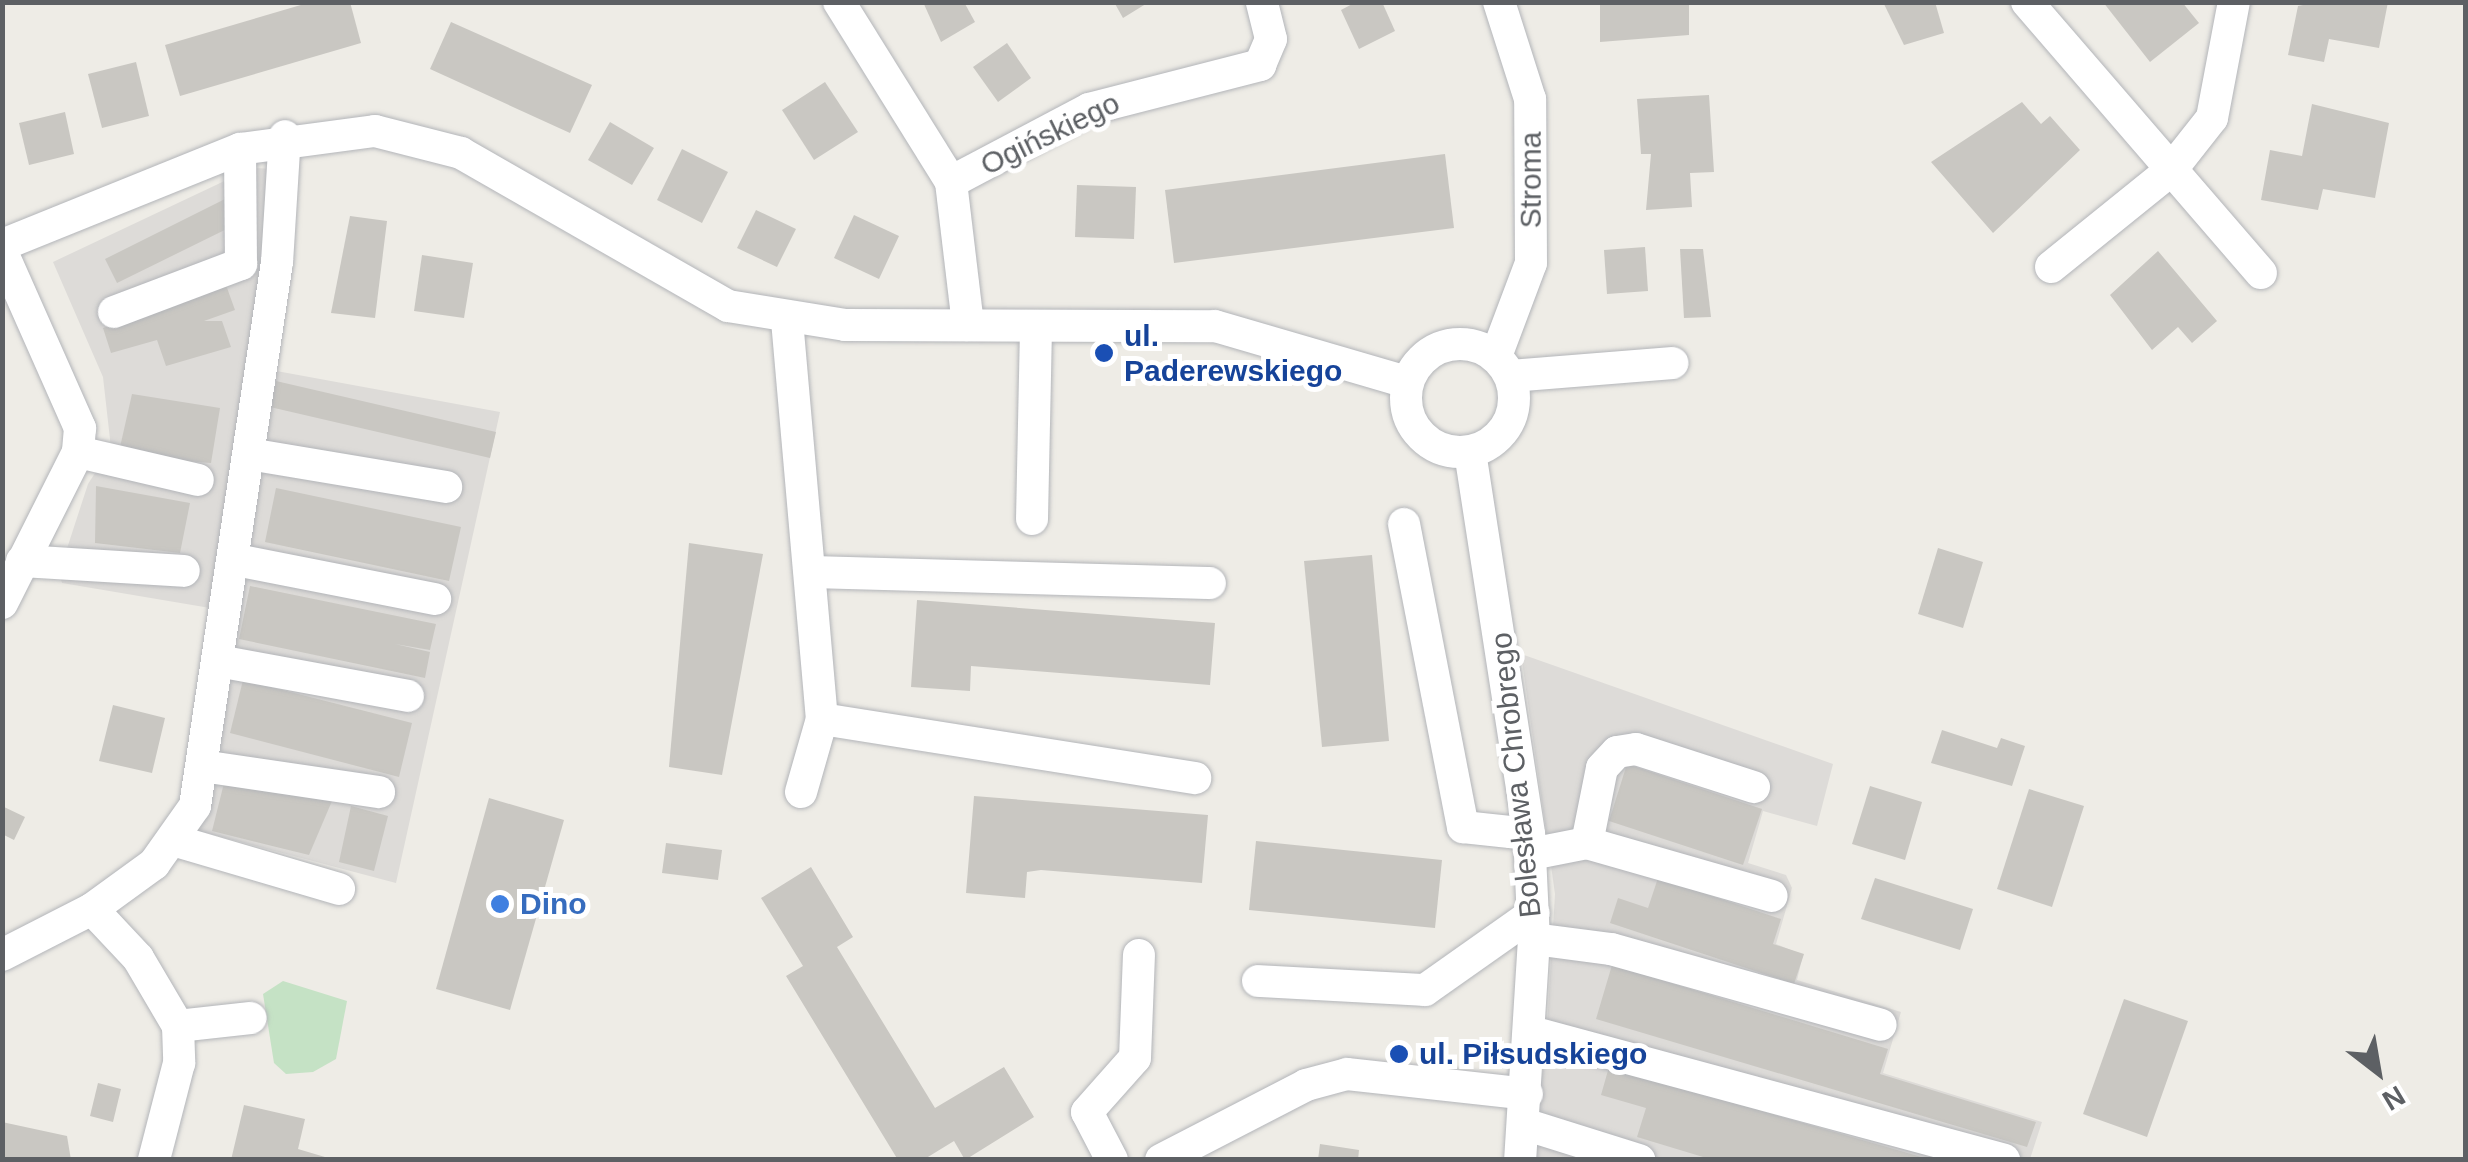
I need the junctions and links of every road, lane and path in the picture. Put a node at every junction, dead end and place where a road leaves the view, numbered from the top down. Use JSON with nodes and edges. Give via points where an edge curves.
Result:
{"nodes":[{"id":1,"x":838,"y":2,"type":"edge"},
{"id":2,"x":1262,"y":2,"type":"edge"},
{"id":3,"x":1499,"y":2,"type":"edge"},
{"id":4,"x":2027,"y":2,"type":"edge"},
{"id":5,"x":2234,"y":2,"type":"edge"},
{"id":6,"x":285,"y":136,"type":"junction"},
{"id":7,"x":240,"y":149,"type":"junction"},
{"id":8,"x":2172,"y":170,"type":"junction"},
{"id":9,"x":952,"y":182,"type":"junction"},
{"id":10,"x":2,"y":248,"type":"edge"},
{"id":11,"x":2051,"y":266,"type":"dead end"},
{"id":12,"x":2261,"y":272,"type":"dead end"},
{"id":13,"x":114,"y":312,"type":"dead end"},
{"id":14,"x":787,"y":320,"type":"junction"},
{"id":15,"x":968,"y":325,"type":"junction"},
{"id":16,"x":1036,"y":326,"type":"junction"},
{"id":17,"x":1672,"y":363,"type":"dead end"},
{"id":18,"x":1504,"y":366,"type":"junction"},
{"id":19,"x":1407,"y":382,"type":"junction"},
{"id":20,"x":78,"y":452,"type":"junction"},
{"id":21,"x":1470,"y":452,"type":"junction"},
{"id":22,"x":249,"y":454,"type":"junction"},
{"id":23,"x":198,"y":480,"type":"dead end"},
{"id":24,"x":446,"y":487,"type":"dead end"},
{"id":25,"x":1032,"y":520,"type":"dead end"},
{"id":26,"x":1404,"y":524,"type":"dead end"},
{"id":27,"x":236,"y":560,"type":"junction"},
{"id":28,"x":22,"y":561,"type":"junction"},
{"id":29,"x":184,"y":571,"type":"dead end"},
{"id":30,"x":810,"y":572,"type":"junction"},
{"id":31,"x":1210,"y":583,"type":"dead end"},
{"id":32,"x":435,"y":598,"type":"dead end"},
{"id":33,"x":2,"y":603,"type":"edge"},
{"id":34,"x":223,"y":662,"type":"junction"},
{"id":35,"x":408,"y":696,"type":"dead end"},
{"id":36,"x":822,"y":718,"type":"junction"},
{"id":37,"x":202,"y":766,"type":"junction"},
{"id":38,"x":1195,"y":778,"type":"dead end"},
{"id":39,"x":1754,"y":787,"type":"dead end"},
{"id":40,"x":379,"y":792,"type":"dead end"},
{"id":41,"x":801,"y":792,"type":"dead end"},
{"id":42,"x":176,"y":841,"type":"junction"},
{"id":43,"x":1587,"y":842,"type":"junction"},
{"id":44,"x":1530,"y":844,"type":"junction"},
{"id":45,"x":339,"y":889,"type":"dead end"},
{"id":46,"x":1772,"y":896,"type":"dead end"},
{"id":47,"x":92,"y":909,"type":"junction"},
{"id":48,"x":1534,"y":926,"type":"junction"},
{"id":49,"x":2,"y":955,"type":"edge"},
{"id":50,"x":1139,"y":956,"type":"dead end"},
{"id":51,"x":1258,"y":981,"type":"dead end"},
{"id":52,"x":251,"y":1018,"type":"dead end"},
{"id":53,"x":1881,"y":1024,"type":"dead end"},
{"id":54,"x":178,"y":1026,"type":"junction"},
{"id":55,"x":1530,"y":1032,"type":"junction"},
{"id":56,"x":1525,"y":1109,"type":"junction"},
{"id":57,"x":1588,"y":1152,"type":"edge"},
{"id":58,"x":154,"y":1160,"type":"edge"},
{"id":59,"x":1112,"y":1160,"type":"edge"},
{"id":60,"x":1161,"y":1160,"type":"edge"},
{"id":61,"x":1520,"y":1160,"type":"edge"},
{"id":62,"x":1639,"y":1160,"type":"edge"},
{"id":63,"x":2004,"y":1160,"type":"edge"}],
"edges":[{"from":1,"to":9,"type":"street"},
{"from":2,"to":9,"type":"street","name":"Ogińskiego","via":[[1271,39],[1248,72],[1089,109]]},
{"from":3,"to":18,"type":"street","name":"Stroma","via":[[1530,98],[1531,263]]},
{"from":4,"to":8,"type":"street"},
{"from":5,"to":8,"type":"street","via":[[2212,118]]},
{"from":6,"to":7,"type":"street"},
{"from":6,"to":14,"type":"street","via":[[375,131],[461,153],[680,285]]},
{"from":6,"to":22,"type":"street"},
{"from":7,"to":10,"type":"street"},
{"from":7,"to":13,"type":"street","via":[[241,264]]},
{"from":8,"to":11,"type":"street"},
{"from":8,"to":12,"type":"street"},
{"from":9,"to":15,"type":"street"},
{"from":10,"to":20,"type":"street","via":[[80,428]]},
{"from":14,"to":15,"type":"street"},
{"from":14,"to":30,"type":"street"},
{"from":15,"to":16,"type":"street"},
{"from":16,"to":19,"type":"street","via":[[1215,326]]},
{"from":16,"to":25,"type":"street"},
{"from":17,"to":18,"type":"street"},
{"from":18,"to":19,"type":"street","via":[[1478,346],[1434,349]]},
{"from":18,"to":21,"type":"street","via":[[1509,424]]},
{"from":19,"to":21,"type":"street","via":[[1420,435]]},
{"from":20,"to":23,"type":"street"},
{"from":20,"to":28,"type":"street"},
{"from":21,"to":44,"type":"street","name":"Bolesława Chrobrego"},
{"from":22,"to":24,"type":"street"},
{"from":22,"to":27,"type":"street"},
{"from":26,"to":44,"type":"street","via":[[1464,827]]},
{"from":27,"to":32,"type":"street"},
{"from":27,"to":34,"type":"street"},
{"from":28,"to":29,"type":"street"},
{"from":28,"to":33,"type":"street"},
{"from":30,"to":31,"type":"street"},
{"from":30,"to":36,"type":"street"},
{"from":34,"to":35,"type":"street"},
{"from":34,"to":37,"type":"street"},
{"from":36,"to":38,"type":"street"},
{"from":36,"to":41,"type":"street"},
{"from":37,"to":40,"type":"street"},
{"from":37,"to":42,"type":"street"},
{"from":39,"to":43,"type":"street","via":[[1636,749],[1616,752],[1602,768]]},
{"from":42,"to":45,"type":"street"},
{"from":42,"to":47,"type":"street"},
{"from":43,"to":44,"type":"street"},
{"from":43,"to":46,"type":"street"},
{"from":44,"to":48,"type":"street","name":"Bolesława Chrobrego"},
{"from":47,"to":49,"type":"street"},
{"from":47,"to":54,"type":"street","via":[[138,958]]},
{"from":48,"to":51,"type":"street","via":[[1425,990]]},
{"from":48,"to":53,"type":"street"},
{"from":48,"to":55,"type":"street","name":"Bolesława Chrobrego"},
{"from":50,"to":59,"type":"street","via":[[1135,1058],[1088,1112]]},
{"from":52,"to":54,"type":"street"},
{"from":54,"to":58,"type":"street","via":[[179,1064]]},
{"from":55,"to":56,"type":"street","name":"Bolesława Chrobrego"},
{"from":55,"to":63,"type":"street"},
{"from":56,"to":57,"type":"street"},
{"from":56,"to":60,"type":"street","via":[[1347,1074],[1306,1085]]},
{"from":56,"to":61,"type":"street","name":"Bolesława Chrobrego"},
{"from":57,"to":62,"type":"street"}]}
